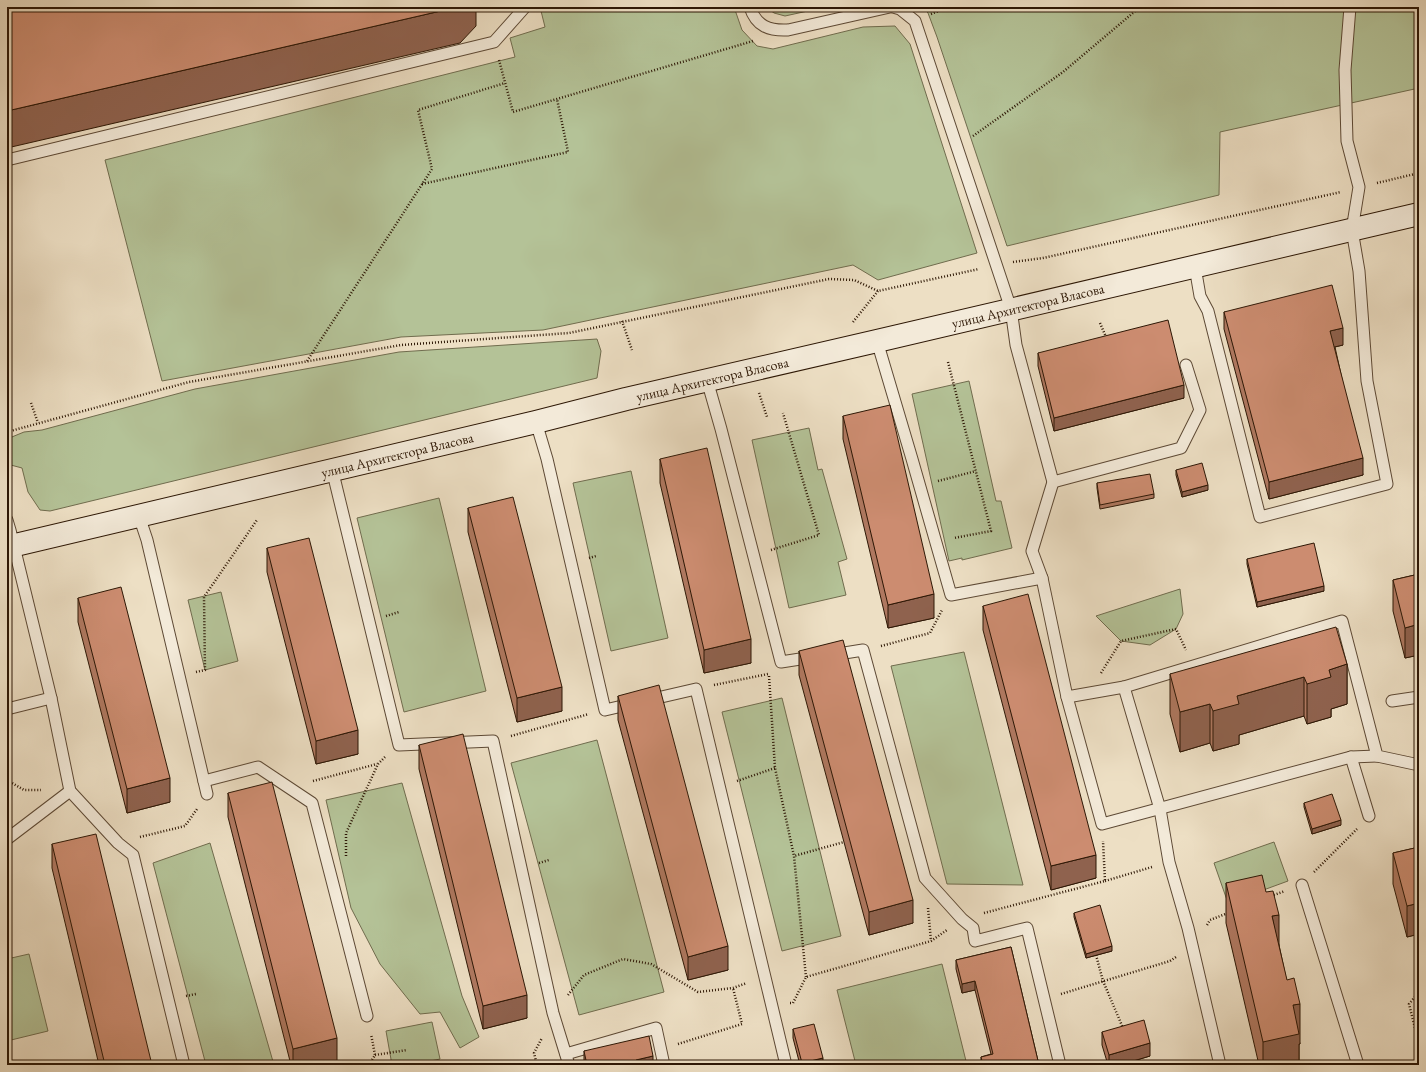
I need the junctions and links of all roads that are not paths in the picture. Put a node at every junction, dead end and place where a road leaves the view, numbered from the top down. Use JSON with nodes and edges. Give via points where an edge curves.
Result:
{"nodes":[{"id":1,"x":525,"y":7,"type":"edge"},
{"id":2,"x":750,"y":7,"type":"edge"},
{"id":3,"x":891,"y":7,"type":"edge"},
{"id":4,"x":1350,"y":7,"type":"edge"},
{"id":5,"x":7,"y":160,"type":"edge"},
{"id":6,"x":1419,"y":214,"type":"edge"},
{"id":7,"x":1352,"y":230,"type":"junction"},
{"id":8,"x":1195,"y":267,"type":"junction"},
{"id":9,"x":1011,"y":309,"type":"junction"},
{"id":10,"x":876,"y":341,"type":"junction"},
{"id":11,"x":1186,"y":365,"type":"dead end"},
{"id":12,"x":707,"y":380,"type":"junction"},
{"id":13,"x":536,"y":422,"type":"junction"},
{"id":14,"x":332,"y":469,"type":"junction"},
{"id":15,"x":1053,"y":482,"type":"junction"},
{"id":16,"x":138,"y":516,"type":"junction"},
{"id":17,"x":7,"y":520,"type":"edge"},
{"id":18,"x":10,"y":539,"type":"edge"},
{"id":19,"x":1042,"y":578,"type":"junction"},
{"id":20,"x":1124,"y":687,"type":"junction"},
{"id":21,"x":1419,"y":696,"type":"edge"},
{"id":22,"x":1067,"y":697,"type":"junction"},
{"id":23,"x":51,"y":698,"type":"junction"},
{"id":24,"x":1392,"y":701,"type":"dead end"},
{"id":25,"x":7,"y":709,"type":"edge"},
{"id":26,"x":1377,"y":756,"type":"junction"},
{"id":27,"x":1351,"y":757,"type":"junction"},
{"id":28,"x":1419,"y":765,"type":"edge"},
{"id":29,"x":204,"y":781,"type":"junction"},
{"id":30,"x":70,"y":791,"type":"junction"},
{"id":31,"x":207,"y":794,"type":"dead end"},
{"id":32,"x":1160,"y":809,"type":"junction"},
{"id":33,"x":1369,"y":816,"type":"road end"},
{"id":34,"x":7,"y":839,"type":"edge"},
{"id":35,"x":1302,"y":885,"type":"road end"},
{"id":36,"x":367,"y":1016,"type":"road end"},
{"id":37,"x":566,"y":1054,"type":"junction"},
{"id":38,"x":184,"y":1065,"type":"edge"},
{"id":39,"x":569,"y":1065,"type":"edge"},
{"id":40,"x":664,"y":1065,"type":"edge"},
{"id":41,"x":786,"y":1065,"type":"edge"},
{"id":42,"x":1060,"y":1065,"type":"edge"},
{"id":43,"x":1220,"y":1065,"type":"edge"},
{"id":44,"x":1358,"y":1065,"type":"edge"}],
"edges":[{"from":1,"to":5,"type":"lane","via":[[494,42]]},
{"from":2,"to":3,"type":"lane","via":[[758,21],[776,31]]},
{"from":3,"to":9,"type":"lane","via":[[900,9],[915,21]]},
{"from":4,"to":7,"type":"lane","via":[[1345,70],[1347,141],[1359,187]]},
{"from":6,"to":7,"type":"street","name":"улица Архитектора Власова"},
{"from":7,"to":8,"type":"street","name":"улица Архитектора Власова"},
{"from":7,"to":8,"type":"lane","via":[[1359,271],[1367,381],[1387,484],[1260,517],[1208,311],[1200,296]]},
{"from":8,"to":9,"type":"street","name":"улица Архитектора Власова"},
{"from":9,"to":10,"type":"street","name":"улица Архитектора Власова"},
{"from":9,"to":15,"type":"lane","via":[[1016,346]]},
{"from":10,"to":12,"type":"street","name":"улица Архитектора Власова"},
{"from":10,"to":19,"type":"lane","via":[[951,595]]},
{"from":11,"to":15,"type":"lane","via":[[1200,410],[1181,448]]},
{"from":12,"to":13,"type":"street","name":"улица Архитектора Власова"},
{"from":12,"to":42,"type":"lane","via":[[781,662],[863,650],[925,878],[973,928],[976,941],[1027,928]]},
{"from":13,"to":14,"type":"street","name":"улица Архитектора Власова"},
{"from":13,"to":41,"type":"lane","via":[[547,459],[605,710],[696,689]]},
{"from":14,"to":16,"type":"street","name":"улица Архитектора Власова"},
{"from":14,"to":37,"type":"lane","via":[[399,745],[493,741],[554,1013]]},
{"from":15,"to":19,"type":"lane","via":[[1032,551]]},
{"from":16,"to":18,"type":"street","name":"улица Архитектора Власова"},
{"from":16,"to":29,"type":"lane","via":[[147,540]]},
{"from":17,"to":18,"type":"lane"},
{"from":18,"to":23,"type":"lane"},
{"from":19,"to":22,"type":"lane"},
{"from":20,"to":22,"type":"lane"},
{"from":20,"to":26,"type":"lane","via":[[1342,621]]},
{"from":20,"to":32,"type":"lane"},
{"from":21,"to":24,"type":"lane"},
{"from":22,"to":32,"type":"lane","via":[[1102,824]]},
{"from":23,"to":25,"type":"lane"},
{"from":23,"to":30,"type":"lane"},
{"from":26,"to":27,"type":"lane"},
{"from":26,"to":28,"type":"lane"},
{"from":27,"to":32,"type":"lane"},
{"from":27,"to":33,"type":"lane"},
{"from":29,"to":31,"type":"lane"},
{"from":29,"to":36,"type":"lane","via":[[258,767],[312,803]]},
{"from":30,"to":34,"type":"lane"},
{"from":30,"to":38,"type":"lane","via":[[118,843],[133,855]]},
{"from":32,"to":43,"type":"lane","via":[[1169,862]]},
{"from":35,"to":44,"type":"lane"},
{"from":37,"to":39,"type":"lane"},
{"from":37,"to":40,"type":"lane","via":[[656,1028]]}]}
